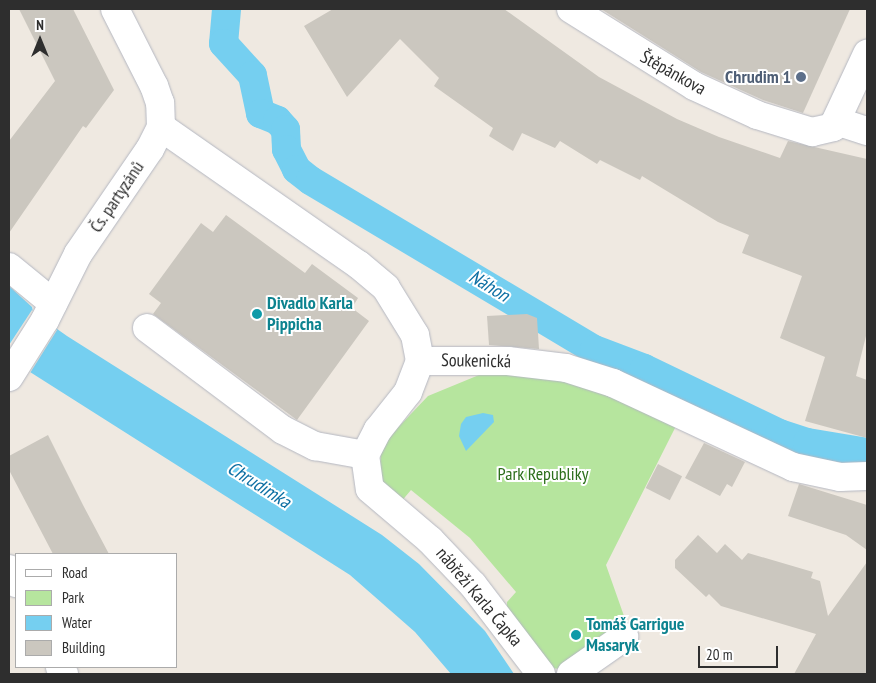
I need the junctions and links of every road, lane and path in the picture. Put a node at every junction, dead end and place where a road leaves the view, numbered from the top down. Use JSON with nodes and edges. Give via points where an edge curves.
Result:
{"nodes":[{"id":1,"x":115,"y":9,"type":"edge"},
{"id":2,"x":570,"y":9,"type":"edge"},
{"id":3,"x":867,"y":54,"type":"edge"},
{"id":4,"x":836,"y":122,"type":"junction"},
{"id":5,"x":161,"y":127,"type":"junction"},
{"id":6,"x":867,"y":131,"type":"edge"},
{"id":7,"x":9,"y":267,"type":"edge"},
{"id":8,"x":49,"y":311,"type":"junction"},
{"id":9,"x":147,"y":328,"type":"dead end"},
{"id":10,"x":420,"y":361,"type":"junction"},
{"id":11,"x":13,"y":370,"type":"edge"},
{"id":12,"x":365,"y":455,"type":"junction"},
{"id":13,"x":867,"y":476,"type":"edge"},
{"id":14,"x":9,"y":569,"type":"edge"},
{"id":15,"x":15,"y":581,"type":"edge"},
{"id":16,"x":624,"y":636,"type":"dead end"},
{"id":17,"x":542,"y":674,"type":"edge"},
{"id":18,"x":571,"y":674,"type":"edge"}],
"edges":[{"from":1,"to":5,"type":"street","name":"Čs. partyzánů","via":[[154,86],[160,103]]},
{"from":2,"to":4,"type":"street","name":"Štěpánkova","via":[[657,65],[757,115],[812,132],[827,131]]},
{"from":3,"to":4,"type":"street"},
{"from":4,"to":6,"type":"street"},
{"from":5,"to":8,"type":"street","name":"Čs. partyzánů","via":[[150,149],[78,254]]},
{"from":5,"to":10,"type":"street","name":"Soukenická","via":[[359,265],[386,288],[415,335]]},
{"from":7,"to":8,"type":"street"},
{"from":8,"to":11,"type":"street","name":"Čs. partyzánů"},
{"from":9,"to":12,"type":"street","via":[[283,430],[315,446]]},
{"from":10,"to":12,"type":"street","via":[[408,392],[378,430]]},
{"from":10,"to":13,"type":"street","name":"Soukenická","via":[[508,361],[574,370],[613,383],[793,467],[840,477]]},
{"from":12,"to":17,"type":"street","name":"nábřeží Karla Čapka","via":[[370,489],[430,540],[467,578]]},
{"from":14,"to":15,"type":"street"},
{"from":16,"to":18,"type":"street"}]}
